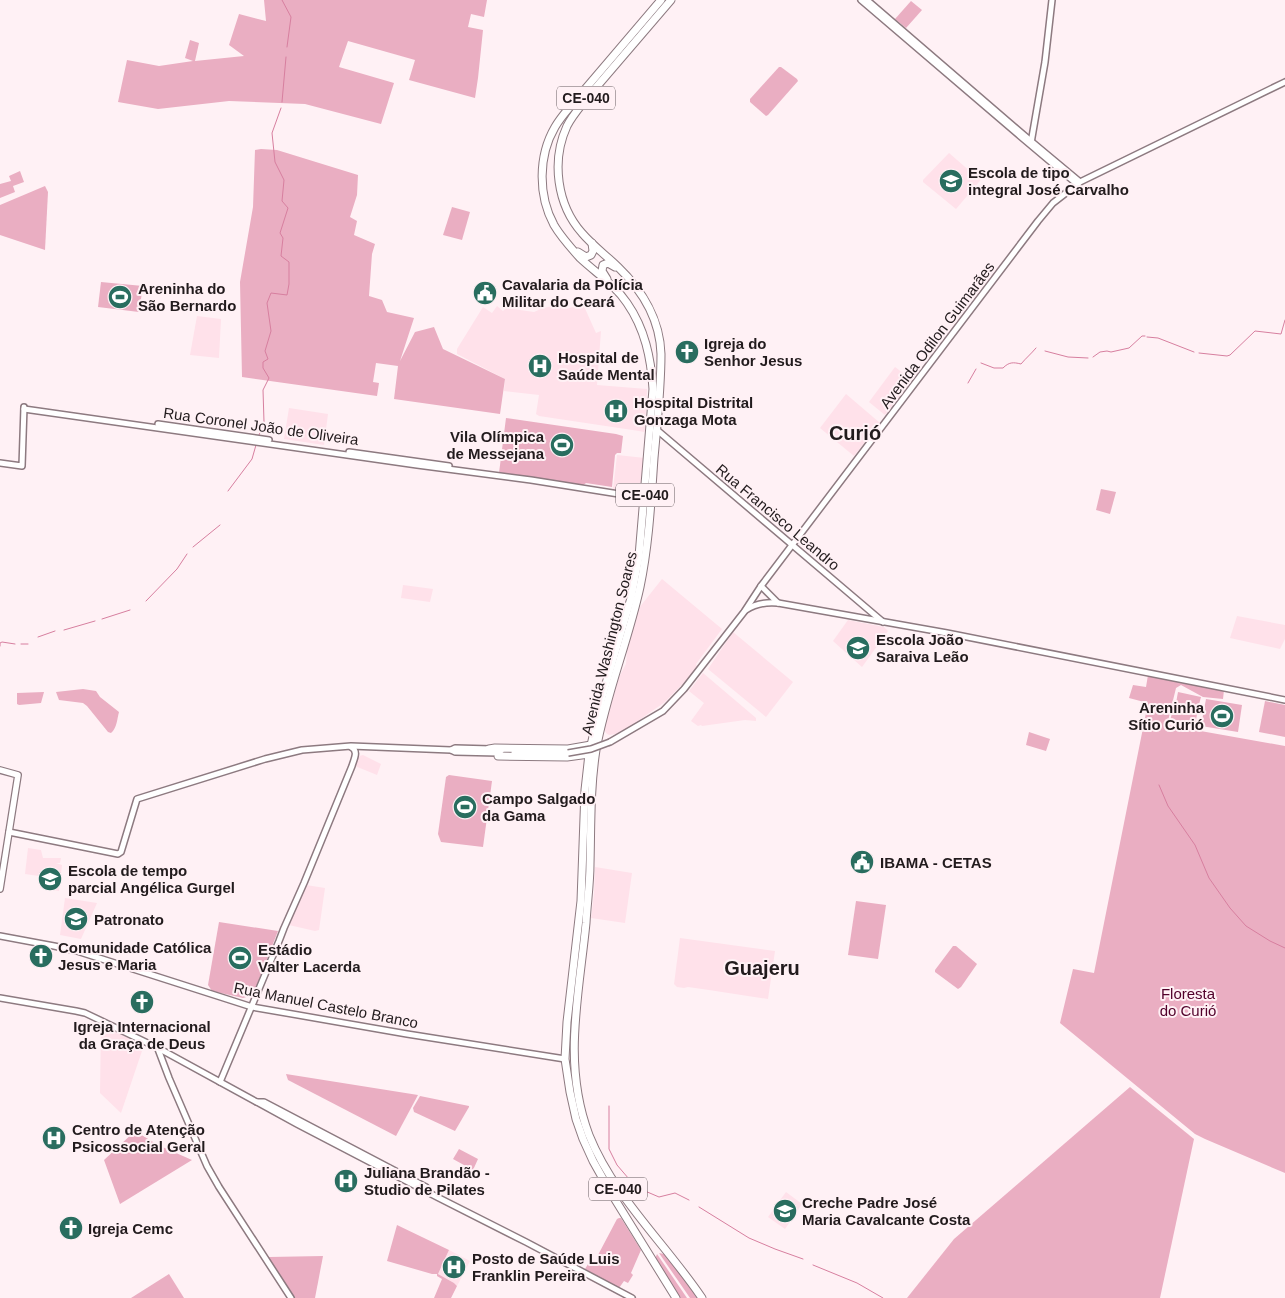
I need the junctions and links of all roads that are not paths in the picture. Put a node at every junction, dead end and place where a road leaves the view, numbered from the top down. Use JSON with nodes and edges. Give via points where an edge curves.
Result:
{"nodes":[{"id":1,"x":661,"y":0,"type":"edge"},
{"id":2,"x":671,"y":0,"type":"edge"},
{"id":3,"x":861,"y":0,"type":"edge"},
{"id":4,"x":867,"y":0,"type":"edge"},
{"id":5,"x":1052,"y":0,"type":"edge"},
{"id":6,"x":896,"y":27,"type":"junction"},
{"id":7,"x":1285,"y":82,"type":"edge"},
{"id":8,"x":1029,"y":141,"type":"junction"},
{"id":9,"x":1079,"y":183,"type":"junction"},
{"id":10,"x":592,"y":243,"type":"junction"},
{"id":11,"x":573,"y":250,"type":"junction"},
{"id":12,"x":620,"y":268,"type":"junction"},
{"id":13,"x":616,"y":290,"type":"junction"},
{"id":14,"x":657,"y":430,"type":"junction"},
{"id":15,"x":0,"y":463,"type":"edge"},
{"id":16,"x":644,"y":498,"type":"junction"},
{"id":17,"x":793,"y":546,"type":"junction"},
{"id":18,"x":761,"y":586,"type":"junction"},
{"id":19,"x":778,"y":603,"type":"junction"},
{"id":20,"x":744,"y":612,"type":"junction"},
{"id":21,"x":872,"y":612,"type":"junction"},
{"id":22,"x":867,"y":619,"type":"junction"},
{"id":23,"x":884,"y":622,"type":"junction"},
{"id":24,"x":1285,"y":700,"type":"edge"},
{"id":25,"x":591,"y":744,"type":"junction"},
{"id":26,"x":351,"y":746,"type":"junction"},
{"id":27,"x":374,"y":748,"type":"junction"},
{"id":28,"x":489,"y":749,"type":"junction"},
{"id":29,"x":451,"y":750,"type":"junction"},
{"id":30,"x":500,"y":753,"type":"junction"},
{"id":31,"x":589,"y":754,"type":"junction"},
{"id":32,"x":356,"y":756,"type":"junction"},
{"id":33,"x":0,"y":770,"type":"edge"},
{"id":34,"x":9,"y":832,"type":"junction"},
{"id":35,"x":0,"y":889,"type":"edge"},
{"id":36,"x":0,"y":936,"type":"edge"},
{"id":37,"x":0,"y":998,"type":"edge"},
{"id":38,"x":252,"y":1007,"type":"junction"},
{"id":39,"x":158,"y":1048,"type":"junction"},
{"id":40,"x":565,"y":1059,"type":"junction"},
{"id":41,"x":220,"y":1082,"type":"junction"},
{"id":42,"x":291,"y":1298,"type":"edge"},
{"id":43,"x":632,"y":1298,"type":"edge"},
{"id":44,"x":674,"y":1298,"type":"edge"},
{"id":45,"x":702,"y":1298,"type":"edge"}],
"edges":[{"from":1,"to":11,"type":"highway","name":"Avenida Washington Soares","number":"CE-040","via":[[568,108],[547,147],[542,179],[545,200],[555,227]]},
{"from":2,"to":10,"type":"highway","name":"Avenida Washington Soares","number":"CE-040","via":[[586,98],[561,143],[558,171],[564,202],[573,221]]},
{"from":3,"to":6,"type":"street"},
{"from":4,"to":6,"type":"street"},
{"from":5,"to":8,"type":"street","via":[[1045,62],[1034,124],[1028,130]]},
{"from":6,"to":8,"type":"street"},
{"from":7,"to":9,"type":"street","name":"Avenida Odilon Guimarães"},
{"from":8,"to":9,"type":"street"},
{"from":9,"to":17,"type":"street","name":"Avenida Odilon Guimarães","via":[[1053,204],[1038,222]]},
{"from":10,"to":11,"type":"highway","via":[[593,253],[589,256]]},
{"from":10,"to":12,"type":"highway","name":"Avenida Washington Soares","number":"CE-040"},
{"from":11,"to":13,"type":"highway","name":"Avenida Washington Soares","number":"CE-040"},
{"from":12,"to":13,"type":"highway","via":[[608,263],[602,268]]},
{"from":12,"to":14,"type":"highway","name":"Avenida Washington Soares","number":"CE-040","via":[[644,299],[658,331],[661,361]]},
{"from":13,"to":16,"type":"highway","name":"Avenida Washington Soares","number":"CE-040","via":[[639,323],[651,363]]},
{"from":14,"to":17,"type":"street","name":"Rua Francisco Leandro"},
{"from":14,"to":45,"type":"highway","name":"Avenida Washington Soares","number":"CE-040","via":[[646,561],[595,760],[589,894],[575,1012],[573,1060],[581,1109],[607,1172]]},
{"from":15,"to":16,"type":"street","name":"Rua Coronel João de Oliveira","via":[[22,466],[24,408],[92,414]]},
{"from":16,"to":25,"type":"highway","name":"Avenida Washington Soares","number":"CE-040","via":[[634,584]]},
{"from":17,"to":18,"type":"street","name":"Avenida Odilon Guimarães"},
{"from":17,"to":21,"type":"street","name":"Rua Francisco Leandro"},
{"from":18,"to":19,"type":"street"},
{"from":18,"to":20,"type":"street","name":"Avenida Odilon Guimarães"},
{"from":19,"to":20,"type":"street","via":[[754,606]]},
{"from":19,"to":22,"type":"street"},
{"from":20,"to":30,"type":"street","name":"Avenida Odilon Guimarães","bridge":true,"via":[[669,706],[610,742],[568,753]]},
{"from":21,"to":22,"type":"street","via":[[874,618]]},
{"from":21,"to":23,"type":"street","name":"Rua Francisco Leandro"},
{"from":22,"to":23,"type":"street"},
{"from":23,"to":24,"type":"street"},
{"from":25,"to":28,"type":"highway","via":[[568,749]]},
{"from":25,"to":31,"type":"highway","name":"Avenida Washington Soares","number":"CE-040"},
{"from":26,"to":27,"type":"street"},
{"from":26,"to":32,"type":"street"},
{"from":26,"to":34,"type":"street","via":[[293,751],[137,799],[118,854]]},
{"from":27,"to":29,"type":"street"},
{"from":27,"to":32,"type":"street"},
{"from":28,"to":29,"type":"street"},
{"from":28,"to":30,"type":"street","via":[[497,749]]},
{"from":29,"to":30,"type":"street"},
{"from":30,"to":31,"type":"highway","via":[[567,757]]},
{"from":31,"to":40,"type":"highway","name":"Avenida Washington Soares","number":"CE-040","via":[[582,895]]},
{"from":32,"to":38,"type":"street"},
{"from":33,"to":34,"type":"main road","via":[[18,775]]},
{"from":34,"to":35,"type":"main road"},
{"from":36,"to":38,"type":"street","name":"Rua Manuel Castelo Branco","via":[[77,951]]},
{"from":37,"to":39,"type":"street","via":[[76,1011]]},
{"from":38,"to":40,"type":"street","name":"Rua Manuel Castelo Branco"},
{"from":38,"to":41,"type":"street"},
{"from":39,"to":41,"type":"street"},
{"from":39,"to":42,"type":"street","via":[[205,1162]]},
{"from":40,"to":44,"type":"highway","name":"Avenida Washington Soares","number":"CE-040","via":[[576,1119],[589,1152]]},
{"from":41,"to":43,"type":"street","via":[[411,1179],[426,1187],[427,1192]]}]}
